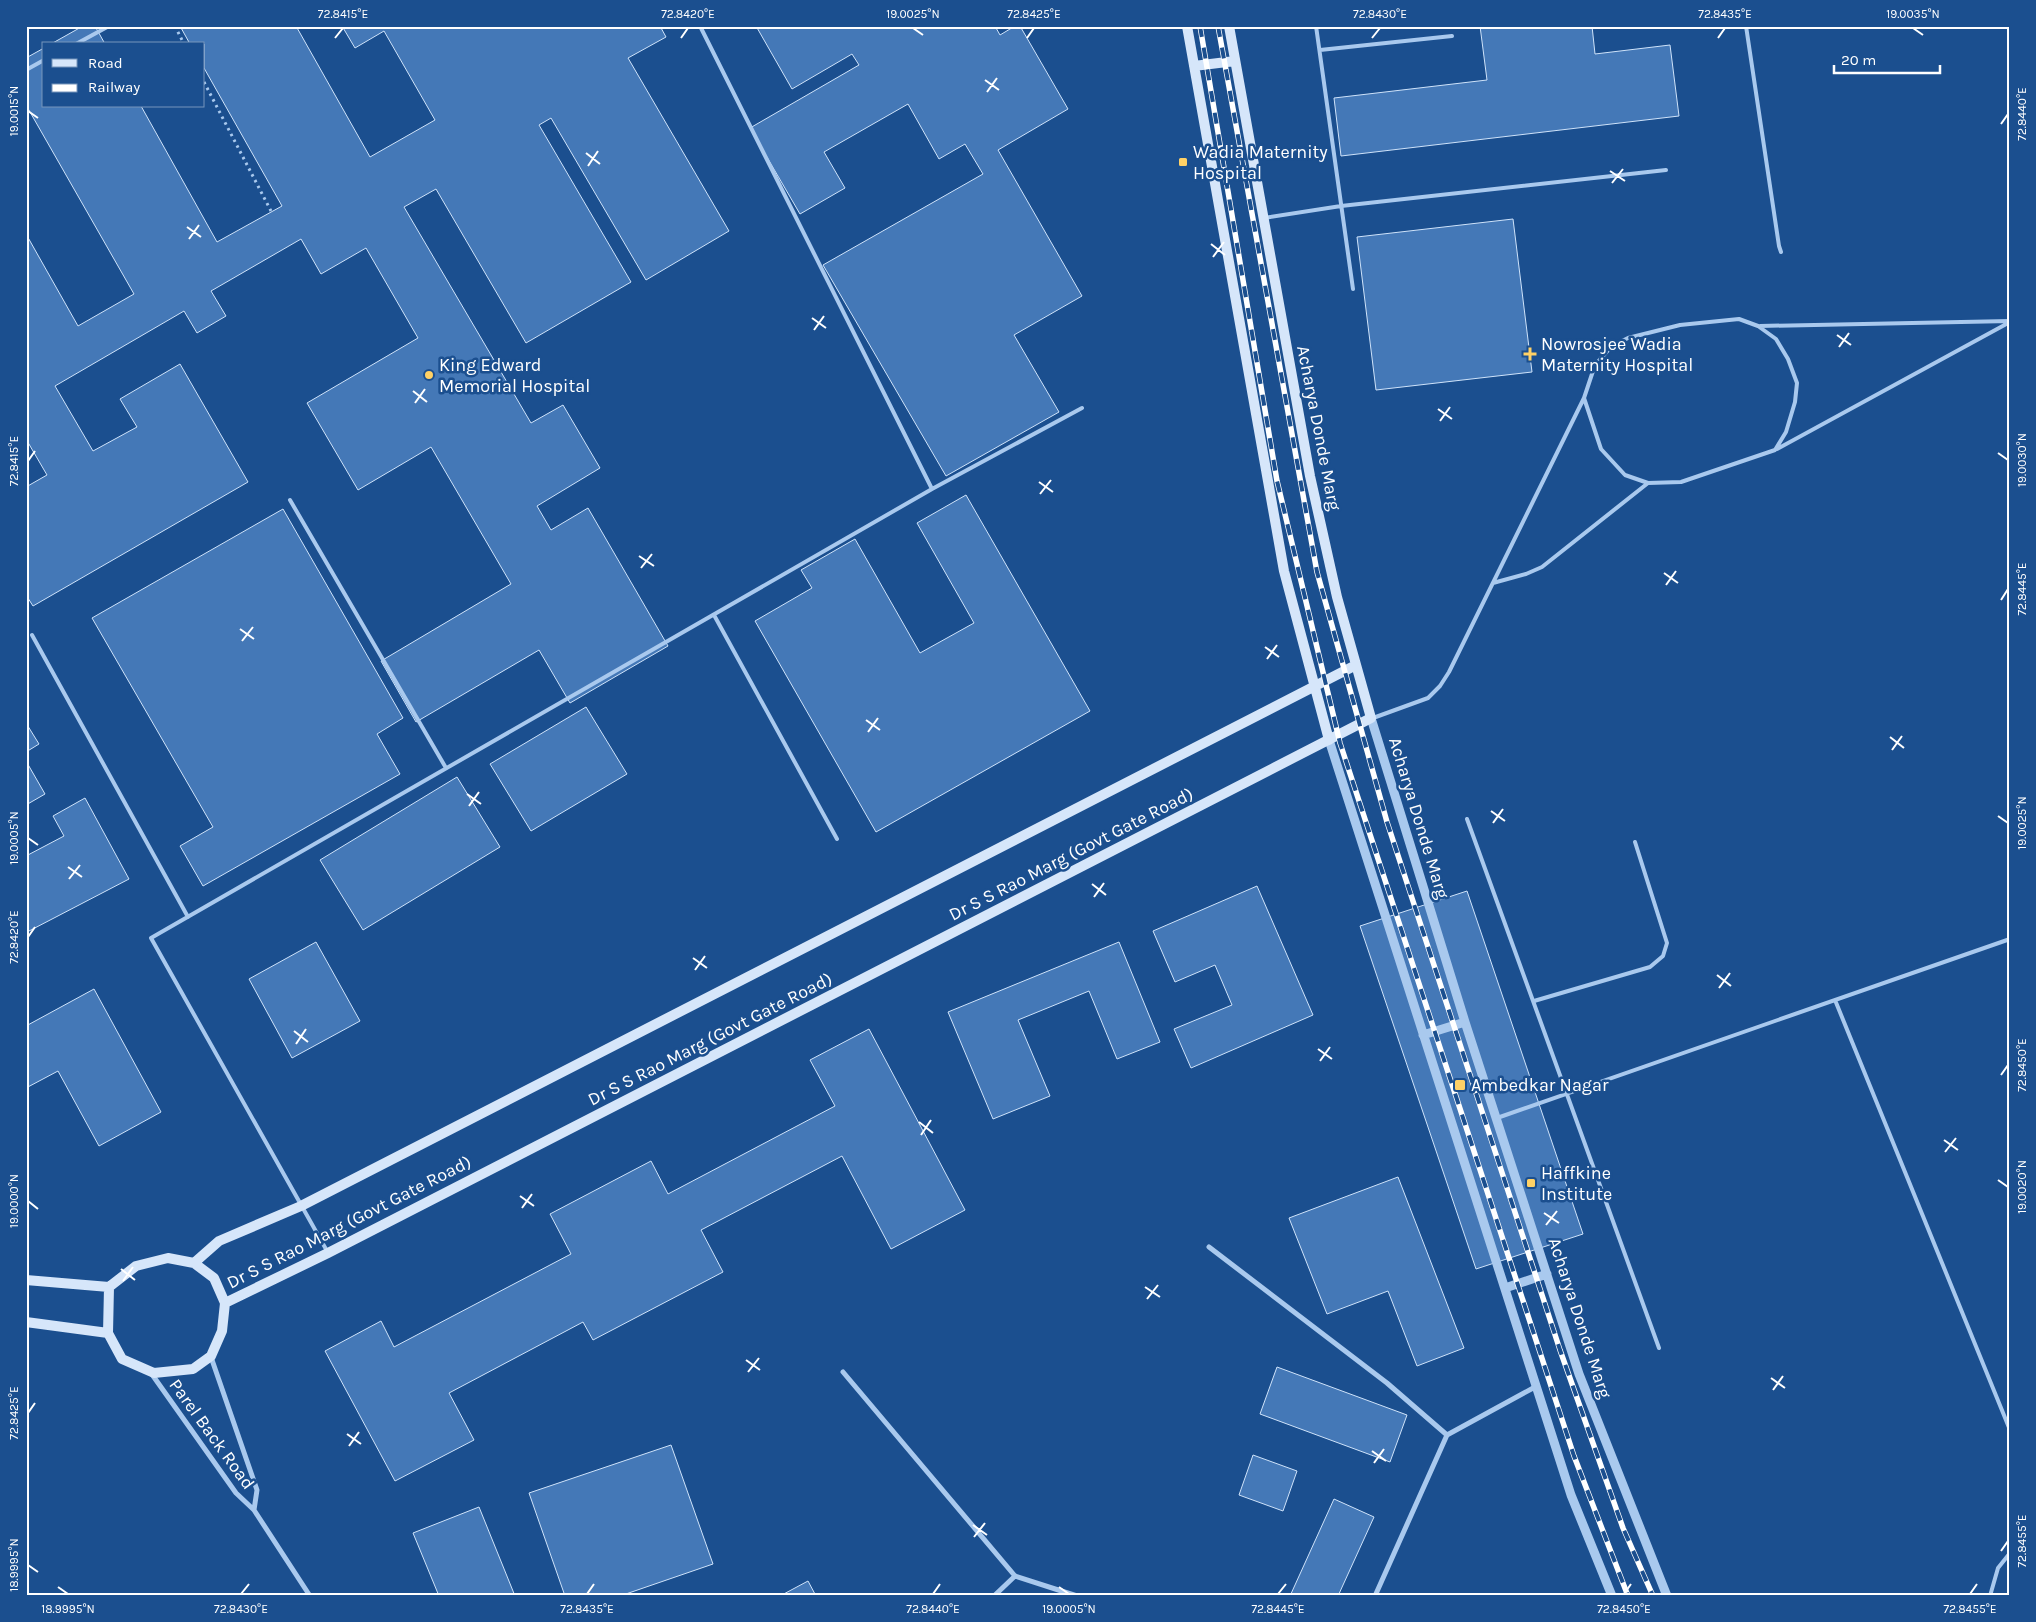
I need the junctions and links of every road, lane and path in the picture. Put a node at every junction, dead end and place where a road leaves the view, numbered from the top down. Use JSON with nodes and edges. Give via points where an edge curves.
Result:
{"nodes":[{"id":1,"x":109,"y":26,"type":"edge"},
{"id":2,"x":175,"y":26,"type":"edge"},
{"id":3,"x":700,"y":26,"type":"edge"},
{"id":4,"x":1187,"y":26,"type":"edge"},
{"id":5,"x":1228,"y":26,"type":"edge"},
{"id":6,"x":1316,"y":26,"type":"edge"},
{"id":7,"x":1746,"y":26,"type":"edge"},
{"id":8,"x":1452,"y":36,"type":"dead end"},
{"id":9,"x":80,"y":42,"type":"edge"},
{"id":10,"x":183,"y":42,"type":"edge"},
{"id":11,"x":1320,"y":50,"type":"junction"},
{"id":12,"x":42,"y":61,"type":"edge"},
{"id":13,"x":1235,"y":61,"type":"junction"},
{"id":14,"x":1194,"y":66,"type":"junction"},
{"id":15,"x":26,"y":70,"type":"edge"},
{"id":16,"x":205,"y":84,"type":"edge"},
{"id":17,"x":1666,"y":170,"type":"dead end"},
{"id":18,"x":1341,"y":206,"type":"junction"},
{"id":19,"x":271,"y":211,"type":"dead end"},
{"id":20,"x":1264,"y":218,"type":"junction"},
{"id":21,"x":1781,"y":252,"type":"dead end"},
{"id":22,"x":1352,"y":290,"type":"dead end"},
{"id":23,"x":2010,"y":321,"type":"edge"},
{"id":24,"x":1758,"y":326,"type":"junction"},
{"id":25,"x":1584,"y":398,"type":"junction"},
{"id":26,"x":1082,"y":408,"type":"dead end"},
{"id":27,"x":1775,"y":450,"type":"junction"},
{"id":28,"x":1648,"y":483,"type":"junction"},
{"id":29,"x":932,"y":489,"type":"junction"},
{"id":30,"x":290,"y":500,"type":"dead end"},
{"id":31,"x":1493,"y":583,"type":"junction"},
{"id":32,"x":714,"y":615,"type":"junction"},
{"id":33,"x":32,"y":635,"type":"dead end"},
{"id":34,"x":1356,"y":665,"type":"junction"},
{"id":35,"x":1314,"y":686,"type":"junction"},
{"id":36,"x":1371,"y":718,"type":"junction"},
{"id":37,"x":1329,"y":740,"type":"junction"},
{"id":38,"x":446,"y":768,"type":"junction"},
{"id":39,"x":1468,"y":819,"type":"dead end"},
{"id":40,"x":837,"y":839,"type":"dead end"},
{"id":41,"x":1635,"y":842,"type":"dead end"},
{"id":42,"x":188,"y":917,"type":"junction"},
{"id":43,"x":2010,"y":939,"type":"edge"},
{"id":44,"x":1835,"y":1000,"type":"junction"},
{"id":45,"x":1534,"y":1001,"type":"junction"},
{"id":46,"x":1465,"y":1022,"type":"junction"},
{"id":47,"x":1423,"y":1035,"type":"junction"},
{"id":48,"x":1567,"y":1094,"type":"junction"},
{"id":49,"x":1497,"y":1118,"type":"junction"},
{"id":50,"x":301,"y":1206,"type":"junction"},
{"id":51,"x":1209,"y":1247,"type":"dead end"},
{"id":52,"x":328,"y":1253,"type":"junction"},
{"id":53,"x":194,"y":1263,"type":"junction"},
{"id":54,"x":1547,"y":1274,"type":"junction"},
{"id":55,"x":26,"y":1280,"type":"edge"},
{"id":56,"x":109,"y":1287,"type":"junction"},
{"id":57,"x":1505,"y":1288,"type":"junction"},
{"id":58,"x":225,"y":1303,"type":"junction"},
{"id":59,"x":26,"y":1322,"type":"edge"},
{"id":60,"x":108,"y":1332,"type":"junction"},
{"id":61,"x":1659,"y":1348,"type":"dead end"},
{"id":62,"x":211,"y":1356,"type":"junction"},
{"id":63,"x":150,"y":1371,"type":"junction"},
{"id":64,"x":843,"y":1372,"type":"dead end"},
{"id":65,"x":1535,"y":1388,"type":"junction"},
{"id":66,"x":2010,"y":1430,"type":"edge"},
{"id":67,"x":1448,"y":1435,"type":"junction"},
{"id":68,"x":254,"y":1510,"type":"junction"},
{"id":69,"x":2010,"y":1553,"type":"edge"},
{"id":70,"x":1015,"y":1576,"type":"junction"},
{"id":71,"x":310,"y":1596,"type":"edge"},
{"id":72,"x":994,"y":1596,"type":"edge"},
{"id":73,"x":1077,"y":1596,"type":"edge"},
{"id":74,"x":1375,"y":1596,"type":"edge"},
{"id":75,"x":1612,"y":1596,"type":"edge"},
{"id":76,"x":1667,"y":1596,"type":"edge"},
{"id":77,"x":1990,"y":1596,"type":"edge"}],
"edges":[{"from":1,"to":9,"type":"lane"},
{"from":2,"to":10,"type":"path"},
{"from":3,"to":29,"type":"lane"},
{"from":4,"to":14,"type":"main road"},
{"from":5,"to":13,"type":"main road","name":"Acharya Donde Marg"},
{"from":6,"to":11,"type":"lane"},
{"from":7,"to":21,"type":"lane"},
{"from":8,"to":11,"type":"lane"},
{"from":11,"to":18,"type":"lane"},
{"from":12,"to":15,"type":"lane"},
{"from":13,"to":14,"type":"main road"},
{"from":13,"to":20,"type":"main road","name":"Acharya Donde Marg"},
{"from":14,"to":35,"type":"main road","via":[[1283,562]]},
{"from":16,"to":19,"type":"path"},
{"from":17,"to":18,"type":"lane"},
{"from":18,"to":20,"type":"lane"},
{"from":18,"to":22,"type":"lane"},
{"from":20,"to":34,"type":"main road","name":"Acharya Donde Marg","via":[[1310,476]]},
{"from":23,"to":24,"type":"lane"},
{"from":23,"to":27,"type":"lane"},
{"from":24,"to":25,"type":"lane","via":[[1739,319],[1680,325],[1628,338],[1612,346],[1595,365]]},
{"from":24,"to":27,"type":"lane","via":[[1776,339],[1797,383],[1786,432]]},
{"from":25,"to":28,"type":"lane","via":[[1600,449],[1625,474]]},
{"from":25,"to":31,"type":"lane"},
{"from":26,"to":29,"type":"lane"},
{"from":27,"to":28,"type":"lane","via":[[1681,482]]},
{"from":28,"to":31,"type":"lane","via":[[1542,566]]},
{"from":29,"to":32,"type":"lane"},
{"from":30,"to":38,"type":"lane"},
{"from":31,"to":36,"type":"lane","via":[[1440,686],[1428,698]]},
{"from":32,"to":38,"type":"lane"},
{"from":32,"to":40,"type":"lane"},
{"from":33,"to":42,"type":"lane"},
{"from":34,"to":35,"type":"main road"},
{"from":34,"to":36,"type":"main road","name":"Acharya Donde Marg"},
{"from":35,"to":37,"type":"main road"},
{"from":35,"to":50,"type":"main road"},
{"from":36,"to":37,"type":"main road","name":"Dr S S Rao Marg (Govt Gate Road)"},
{"from":36,"to":46,"type":"street","name":"Acharya Donde Marg"},
{"from":37,"to":47,"type":"street"},
{"from":37,"to":52,"type":"main road","name":"Dr S S Rao Marg (Govt Gate Road)"},
{"from":38,"to":42,"type":"lane"},
{"from":39,"to":45,"type":"lane"},
{"from":41,"to":45,"type":"lane","via":[[1667,943],[1663,956],[1650,967]]},
{"from":42,"to":50,"type":"lane","via":[[151,938]]},
{"from":43,"to":44,"type":"lane"},
{"from":44,"to":48,"type":"lane"},
{"from":44,"to":66,"type":"lane"},
{"from":45,"to":48,"type":"lane"},
{"from":46,"to":47,"type":"street"},
{"from":46,"to":49,"type":"street","name":"Acharya Donde Marg"},
{"from":47,"to":57,"type":"street"},
{"from":48,"to":49,"type":"lane"},
{"from":48,"to":61,"type":"lane"},
{"from":49,"to":54,"type":"street","name":"Acharya Donde Marg"},
{"from":50,"to":52,"type":"lane"},
{"from":50,"to":53,"type":"main road","via":[[219,1241]]},
{"from":51,"to":67,"type":"street","via":[[1387,1383]]},
{"from":52,"to":58,"type":"main road","name":"Dr S S Rao Marg (Govt Gate Road)"},
{"from":53,"to":56,"type":"main road","via":[[168,1258],[136,1266]]},
{"from":53,"to":58,"type":"main road","via":[[214,1278]]},
{"from":54,"to":57,"type":"street"},
{"from":54,"to":76,"type":"street","name":"Acharya Donde Marg","via":[[1579,1374]]},
{"from":55,"to":56,"type":"main road"},
{"from":56,"to":60,"type":"main road"},
{"from":57,"to":65,"type":"street"},
{"from":58,"to":62,"type":"main road","name":"Dr S S Rao Marg (Govt Gate Road)","via":[[222,1331]]},
{"from":59,"to":60,"type":"main road"},
{"from":60,"to":63,"type":"main road","via":[[122,1359]]},
{"from":62,"to":63,"type":"main road","via":[[193,1369]]},
{"from":62,"to":68,"type":"street","name":"Parel Back Road","via":[[257,1490]]},
{"from":63,"to":68,"type":"street","name":"Parel Back Road","via":[[236,1493]]},
{"from":64,"to":70,"type":"street"},
{"from":65,"to":67,"type":"street"},
{"from":65,"to":75,"type":"street","via":[[1571,1495]]},
{"from":67,"to":74,"type":"street"},
{"from":68,"to":71,"type":"street","name":"Parel Back Road"},
{"from":69,"to":77,"type":"lane","via":[[1998,1568]]},
{"from":70,"to":72,"type":"street"},
{"from":70,"to":73,"type":"street"}]}
